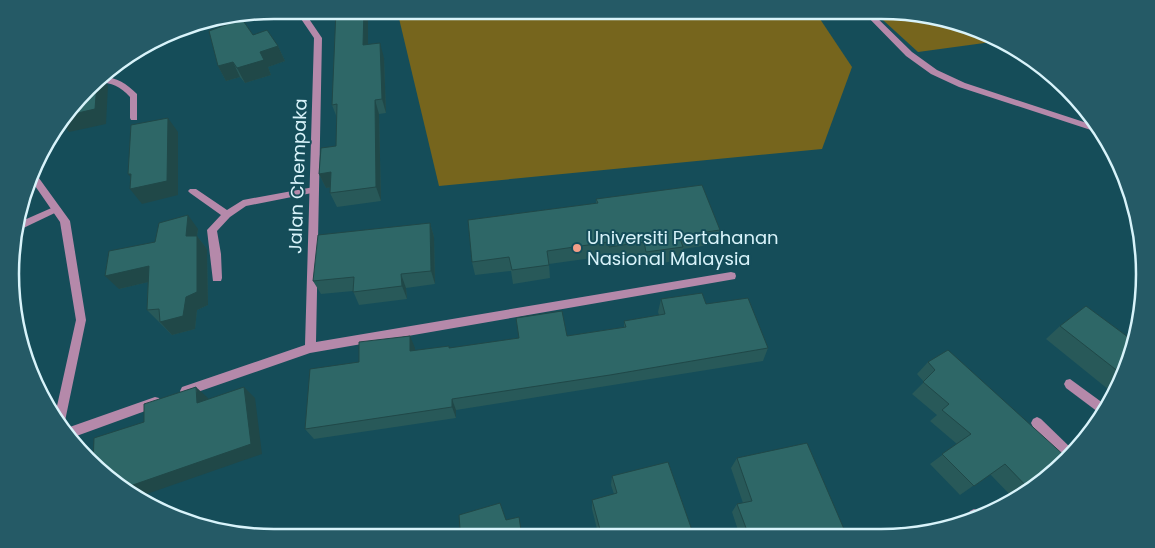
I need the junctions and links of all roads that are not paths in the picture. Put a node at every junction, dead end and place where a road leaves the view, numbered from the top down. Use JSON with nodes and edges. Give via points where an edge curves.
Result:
{"nodes":[{"id":1,"x":305,"y":19,"type":"edge"},
{"id":2,"x":874,"y":19,"type":"edge"},
{"id":3,"x":109,"y":79,"type":"edge"},
{"id":4,"x":134,"y":118,"type":"dead end"},
{"id":5,"x":1089,"y":127,"type":"edge"},
{"id":6,"x":36,"y":181,"type":"edge"},
{"id":7,"x":314,"y":190,"type":"junction"},
{"id":8,"x":193,"y":191,"type":"dead end"},
{"id":9,"x":56,"y":209,"type":"junction"},
{"id":10,"x":227,"y":215,"type":"junction"},
{"id":11,"x":24,"y":224,"type":"edge"},
{"id":12,"x":731,"y":276,"type":"dead end"},
{"id":13,"x":217,"y":278,"type":"dead end"},
{"id":14,"x":310,"y":348,"type":"junction"},
{"id":15,"x":1070,"y":384,"type":"dead end"},
{"id":16,"x":1099,"y":407,"type":"edge"},
{"id":17,"x":61,"y":414,"type":"edge"},
{"id":18,"x":1037,"y":423,"type":"dead end"},
{"id":19,"x":73,"y":431,"type":"edge"},
{"id":20,"x":1064,"y":450,"type":"edge"}],
"edges":[{"from":1,"to":7,"type":"street","name":"Jalan Chempaka","via":[[318,38]]},
{"from":2,"to":5,"type":"street","via":[[909,54],[934,72],[962,85]]},
{"from":3,"to":4,"type":"street","via":[[123,85],[134,96]]},
{"from":6,"to":9,"type":"street"},
{"from":7,"to":10,"type":"street","via":[[243,203]]},
{"from":7,"to":14,"type":"street","name":"Jalan Chempaka"},
{"from":8,"to":10,"type":"street"},
{"from":9,"to":11,"type":"street"},
{"from":9,"to":17,"type":"street","via":[[65,221],[81,320]]},
{"from":10,"to":13,"type":"street","via":[[212,230]]},
{"from":12,"to":14,"type":"street"},
{"from":14,"to":19,"type":"street"},
{"from":15,"to":16,"type":"street"},
{"from":18,"to":20,"type":"street"}]}
